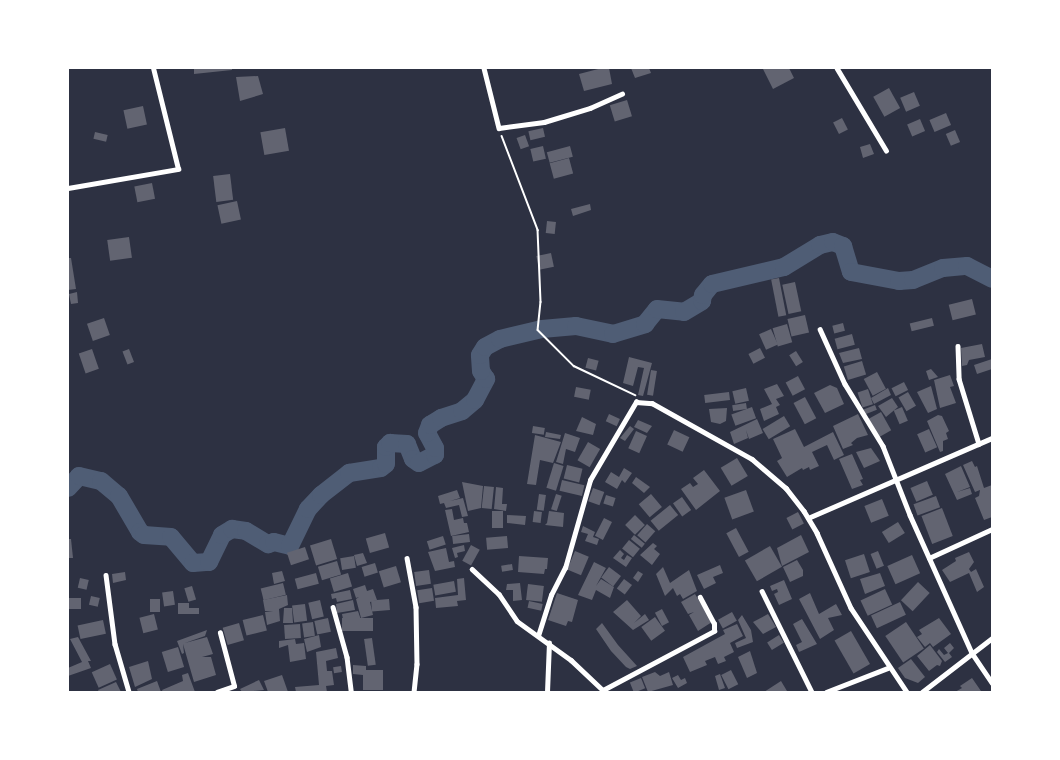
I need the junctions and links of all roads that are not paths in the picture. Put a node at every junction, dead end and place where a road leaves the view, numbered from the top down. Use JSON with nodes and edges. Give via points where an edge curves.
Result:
{"nodes":[{"id":1,"x":153,"y":68,"type":"edge"},
{"id":2,"x":484,"y":68,"type":"edge"},
{"id":3,"x":837,"y":68,"type":"edge"},
{"id":4,"x":622,"y":94,"type":"dead end"},
{"id":5,"x":885,"y":150,"type":"dead end"},
{"id":6,"x":68,"y":188,"type":"edge"},
{"id":7,"x":820,"y":329,"type":"dead end"},
{"id":8,"x":958,"y":346,"type":"dead end"},
{"id":9,"x":993,"y":438,"type":"edge"},
{"id":10,"x":979,"y":444,"type":"junction"},
{"id":11,"x":896,"y":481,"type":"junction"},
{"id":12,"x":808,"y":518,"type":"junction"},
{"id":13,"x":993,"y":529,"type":"edge"},
{"id":14,"x":406,"y":558,"type":"dead end"},
{"id":15,"x":929,"y":558,"type":"junction"},
{"id":16,"x":472,"y":569,"type":"dead end"},
{"id":17,"x":106,"y":575,"type":"dead end"},
{"id":18,"x":762,"y":591,"type":"dead end"},
{"id":19,"x":700,"y":598,"type":"dead end"},
{"id":20,"x":333,"y":607,"type":"dead end"},
{"id":21,"x":220,"y":633,"type":"dead end"},
{"id":22,"x":538,"y":636,"type":"junction"},
{"id":23,"x":993,"y":638,"type":"edge"},
{"id":24,"x":549,"y":644,"type":"junction"},
{"id":25,"x":972,"y":653,"type":"junction"},
{"id":26,"x":888,"y":668,"type":"junction"},
{"id":27,"x":993,"y":683,"type":"edge"},
{"id":28,"x":234,"y":686,"type":"junction"},
{"id":29,"x":604,"y":691,"type":"edge"},
{"id":30,"x":129,"y":693,"type":"edge"},
{"id":31,"x":217,"y":693,"type":"edge"},
{"id":32,"x":236,"y":693,"type":"edge"},
{"id":33,"x":351,"y":693,"type":"edge"},
{"id":34,"x":414,"y":693,"type":"edge"},
{"id":35,"x":548,"y":693,"type":"edge"},
{"id":36,"x":812,"y":693,"type":"edge"},
{"id":37,"x":826,"y":693,"type":"edge"},
{"id":38,"x":907,"y":693,"type":"edge"},
{"id":39,"x":922,"y":693,"type":"edge"}],
"edges":[{"from":1,"to":6,"type":"street","via":[[178,169]]},
{"from":2,"to":4,"type":"street","via":[[498,128],[553,119]]},
{"from":3,"to":5,"type":"street"},
{"from":7,"to":11,"type":"street","via":[[845,384],[882,446]]},
{"from":8,"to":10,"type":"street","via":[[959,379]]},
{"from":9,"to":10,"type":"street"},
{"from":10,"to":11,"type":"street"},
{"from":11,"to":12,"type":"street"},
{"from":11,"to":15,"type":"street"},
{"from":12,"to":22,"type":"street","via":[[786,488],[752,459],[652,403],[636,402],[590,480],[565,568],[550,595]]},
{"from":12,"to":26,"type":"street","via":[[851,608]]},
{"from":13,"to":15,"type":"street"},
{"from":14,"to":34,"type":"street","via":[[416,607]]},
{"from":15,"to":25,"type":"street"},
{"from":16,"to":22,"type":"street","via":[[499,594],[517,621]]},
{"from":17,"to":30,"type":"street","via":[[115,644]]},
{"from":18,"to":36,"type":"street"},
{"from":19,"to":29,"type":"street","via":[[714,631]]},
{"from":20,"to":33,"type":"street"},
{"from":21,"to":28,"type":"street"},
{"from":22,"to":24,"type":"street"},
{"from":23,"to":25,"type":"street"},
{"from":24,"to":29,"type":"street"},
{"from":24,"to":35,"type":"street"},
{"from":25,"to":27,"type":"street"},
{"from":25,"to":39,"type":"street"},
{"from":26,"to":37,"type":"street"},
{"from":26,"to":38,"type":"street"},
{"from":28,"to":31,"type":"street"},
{"from":28,"to":32,"type":"street"}]}
